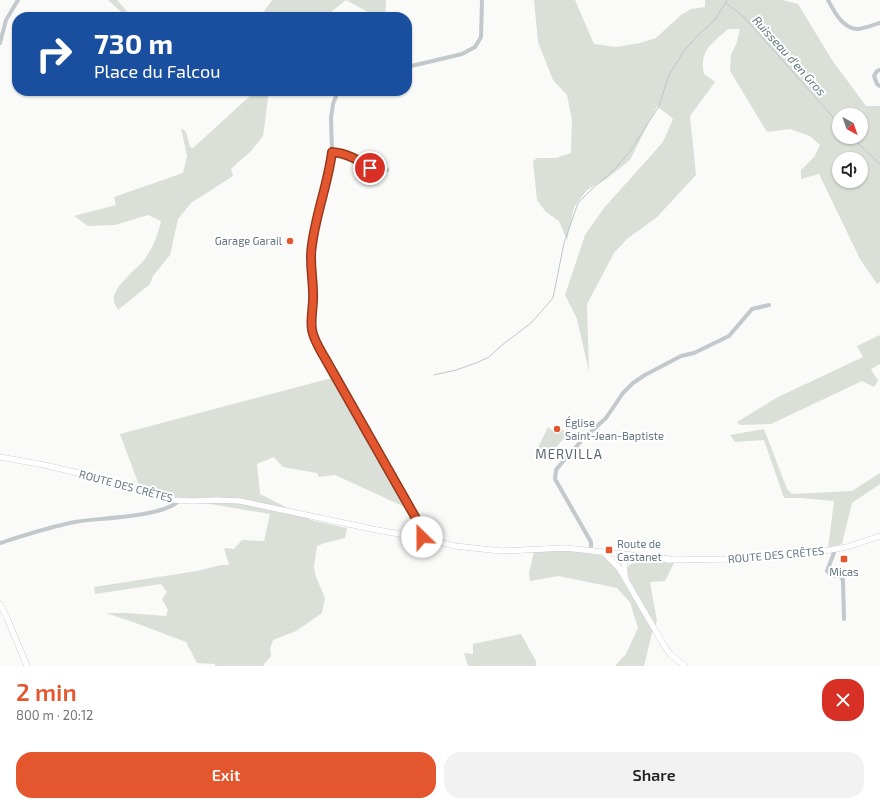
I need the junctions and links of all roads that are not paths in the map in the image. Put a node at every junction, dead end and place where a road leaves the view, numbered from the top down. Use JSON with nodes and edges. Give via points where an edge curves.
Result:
{"nodes":[{"id":1,"x":18,"y":0,"type":"edge"},
{"id":2,"x":482,"y":0,"type":"edge"},
{"id":3,"x":828,"y":0,"type":"edge"},
{"id":4,"x":880,"y":23,"type":"edge"},
{"id":5,"x":0,"y":43,"type":"edge"},
{"id":6,"x":412,"y":66,"type":"edge"},
{"id":7,"x":878,"y":71,"type":"edge"},
{"id":8,"x":880,"y":86,"type":"edge"},
{"id":9,"x":336,"y":96,"type":"edge"},
{"id":10,"x":332,"y":152,"type":"junction"},
{"id":11,"x":387,"y":170,"type":"dead end"},
{"id":12,"x":769,"y":305,"type":"dead end"},
{"id":13,"x":0,"y":457,"type":"edge"},
{"id":14,"x":179,"y":500,"type":"junction"},
{"id":15,"x":880,"y":536,"type":"edge"},
{"id":16,"x":419,"y":539,"type":"junction"},
{"id":17,"x":0,"y":543,"type":"edge"},
{"id":18,"x":591,"y":550,"type":"junction"},
{"id":19,"x":834,"y":550,"type":"junction"},
{"id":20,"x":606,"y":555,"type":"junction"},
{"id":21,"x":624,"y":557,"type":"junction"},
{"id":22,"x":633,"y":559,"type":"junction"},
{"id":23,"x":670,"y":559,"type":"junction"},
{"id":24,"x":622,"y":567,"type":"junction"},
{"id":25,"x":0,"y":604,"type":"edge"},
{"id":26,"x":844,"y":619,"type":"dead end"},
{"id":27,"x":27,"y":666,"type":"edge"},
{"id":28,"x":685,"y":666,"type":"edge"}],
"edges":[{"from":1,"to":5,"type":"street","via":[[6,20]]},
{"from":2,"to":6,"type":"street","via":[[482,32],[475,47],[462,54]]},
{"from":3,"to":4,"type":"street","via":[[839,19],[848,26],[859,29]]},
{"from":7,"to":8,"type":"street","via":[[874,76]]},
{"from":9,"to":10,"type":"street","via":[[331,118]]},
{"from":10,"to":11,"type":"street","via":[[363,162],[370,168],[379,166]]},
{"from":10,"to":16,"type":"street","via":[[311,245],[310,262],[314,295],[312,330],[314,338],[419,526],[423,534]]},
{"from":12,"to":18,"type":"street","via":[[752,309],[732,334],[724,339],[681,356],[633,383],[606,418],[560,465],[555,472],[555,479],[591,542]]},
{"from":13,"to":14,"type":"street","name":"ROUTE DES CRÊTES","via":[[73,471]]},
{"from":14,"to":16,"type":"street","name":"ROUTE DES CRÊTES","via":[[240,501]]},
{"from":14,"to":17,"type":"street","via":[[166,508],[135,516],[75,522]]},
{"from":15,"to":19,"type":"street","name":"ROUTE DES CRÊTES"},
{"from":16,"to":18,"type":"street","name":"ROUTE DES CRÊTES","via":[[501,551],[565,548]]},
{"from":18,"to":20,"type":"street","name":"ROUTE DES CRÊTES"},
{"from":18,"to":21,"type":"street","name":"ROUTE DES CRÊTES"},
{"from":19,"to":23,"type":"street","name":"ROUTE DES CRÊTES","via":[[733,559]]},
{"from":19,"to":26,"type":"street","via":[[827,571],[844,580]]},
{"from":20,"to":21,"type":"street","name":"ROUTE DES CRÊTES"},
{"from":20,"to":24,"type":"street"},
{"from":21,"to":22,"type":"street","name":"ROUTE DES CRÊTES"},
{"from":21,"to":23,"type":"street","name":"ROUTE DES CRÊTES"},
{"from":21,"to":24,"type":"street"},
{"from":22,"to":23,"type":"street","name":"ROUTE DES CRÊTES"},
{"from":22,"to":24,"type":"street"},
{"from":24,"to":28,"type":"street","via":[[626,580],[665,648]]},
{"from":25,"to":27,"type":"street"}]}
